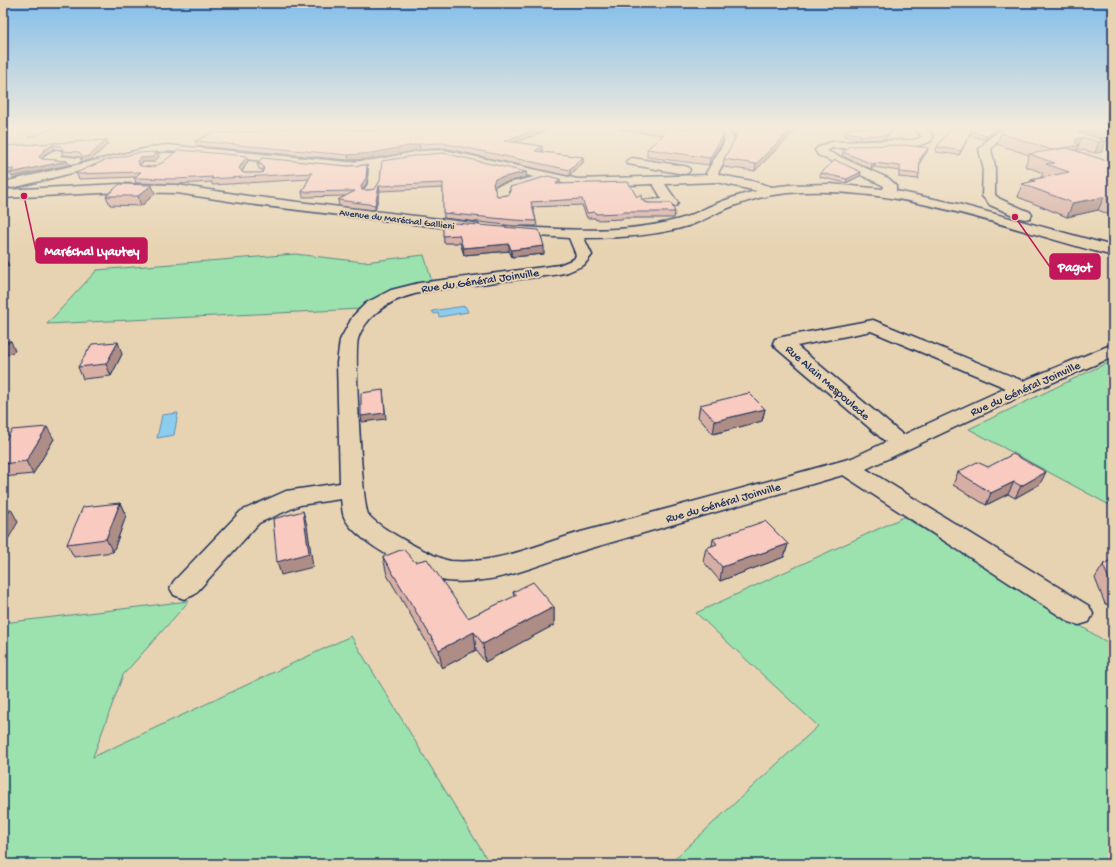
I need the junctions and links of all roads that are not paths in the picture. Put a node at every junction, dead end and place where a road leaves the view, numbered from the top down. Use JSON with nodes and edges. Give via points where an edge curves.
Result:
{"nodes":[{"id":1,"x":75,"y":168,"type":"edge"},
{"id":2,"x":375,"y":168,"type":"edge"},
{"id":3,"x":511,"y":168,"type":"edge"},
{"id":4,"x":670,"y":168,"type":"edge"},
{"id":5,"x":718,"y":168,"type":"edge"},
{"id":6,"x":855,"y":168,"type":"edge"},
{"id":7,"x":989,"y":168,"type":"edge"},
{"id":8,"x":714,"y":176,"type":"junction"},
{"id":9,"x":548,"y":177,"type":"junction"},
{"id":10,"x":657,"y":181,"type":"junction"},
{"id":11,"x":3,"y":187,"type":"edge"},
{"id":12,"x":369,"y":191,"type":"edge"},
{"id":13,"x":771,"y":192,"type":"junction"},
{"id":14,"x":889,"y":193,"type":"junction"},
{"id":15,"x":3,"y":194,"type":"edge"},
{"id":16,"x":502,"y":197,"type":"edge"},
{"id":17,"x":649,"y":203,"type":"edge"},
{"id":18,"x":485,"y":228,"type":"edge"},
{"id":19,"x":1028,"y":228,"type":"junction"},
{"id":20,"x":500,"y":229,"type":"edge"},
{"id":21,"x":574,"y":233,"type":"junction"},
{"id":22,"x":1109,"y":248,"type":"edge"},
{"id":23,"x":1113,"y":350,"type":"edge"},
{"id":24,"x":1022,"y":388,"type":"junction"},
{"id":25,"x":901,"y":444,"type":"junction"},
{"id":26,"x":846,"y":467,"type":"junction"},
{"id":27,"x":352,"y":490,"type":"junction"},
{"id":28,"x":184,"y":588,"type":"dead end"},
{"id":29,"x":1079,"y":614,"type":"dead end"}],
"edges":[{"from":1,"to":11,"type":"street"},
{"from":2,"to":12,"type":"street","via":[[374,185]]},
{"from":3,"to":9,"type":"street"},
{"from":4,"to":8,"type":"street"},
{"from":5,"to":8,"type":"street"},
{"from":6,"to":14,"type":"street","via":[[884,181],[890,186]]},
{"from":7,"to":19,"type":"street","via":[[989,196],[995,202],[1039,221]]},
{"from":8,"to":10,"type":"street"},
{"from":8,"to":13,"type":"street"},
{"from":9,"to":10,"type":"street","via":[[589,184]]},
{"from":9,"to":16,"type":"street","via":[[501,189]]},
{"from":10,"to":17,"type":"street","via":[[671,203]]},
{"from":13,"to":14,"type":"street","via":[[809,188]]},
{"from":13,"to":21,"type":"street","via":[[723,205],[683,223],[656,229]]},
{"from":14,"to":19,"type":"street","via":[[923,199]]},
{"from":15,"to":18,"type":"street","name":"Avenue du Maréchal Gallieni","via":[[120,188],[177,190]]},
{"from":19,"to":22,"type":"street"},
{"from":20,"to":21,"type":"street"},
{"from":21,"to":27,"type":"street","name":"Rue du Général Joinville","via":[[584,255],[579,262],[562,269],[425,286],[397,294],[372,307],[360,320],[349,340],[347,363]]},
{"from":23,"to":24,"type":"street","name":"Rue du Général Joinville"},
{"from":24,"to":25,"type":"street","name":"Rue du Général Joinville"},
{"from":24,"to":25,"type":"street","name":"Rue Alain Mespoulede","via":[[874,325],[782,344]]},
{"from":25,"to":26,"type":"street","name":"Rue du Général Joinville"},
{"from":26,"to":27,"type":"street","name":"Rue du Général Joinville","via":[[573,544],[501,567],[472,571],[448,571],[426,563],[370,531],[356,516]]},
{"from":26,"to":29,"type":"street"},
{"from":27,"to":28,"type":"street","via":[[295,497],[250,517]]}]}
